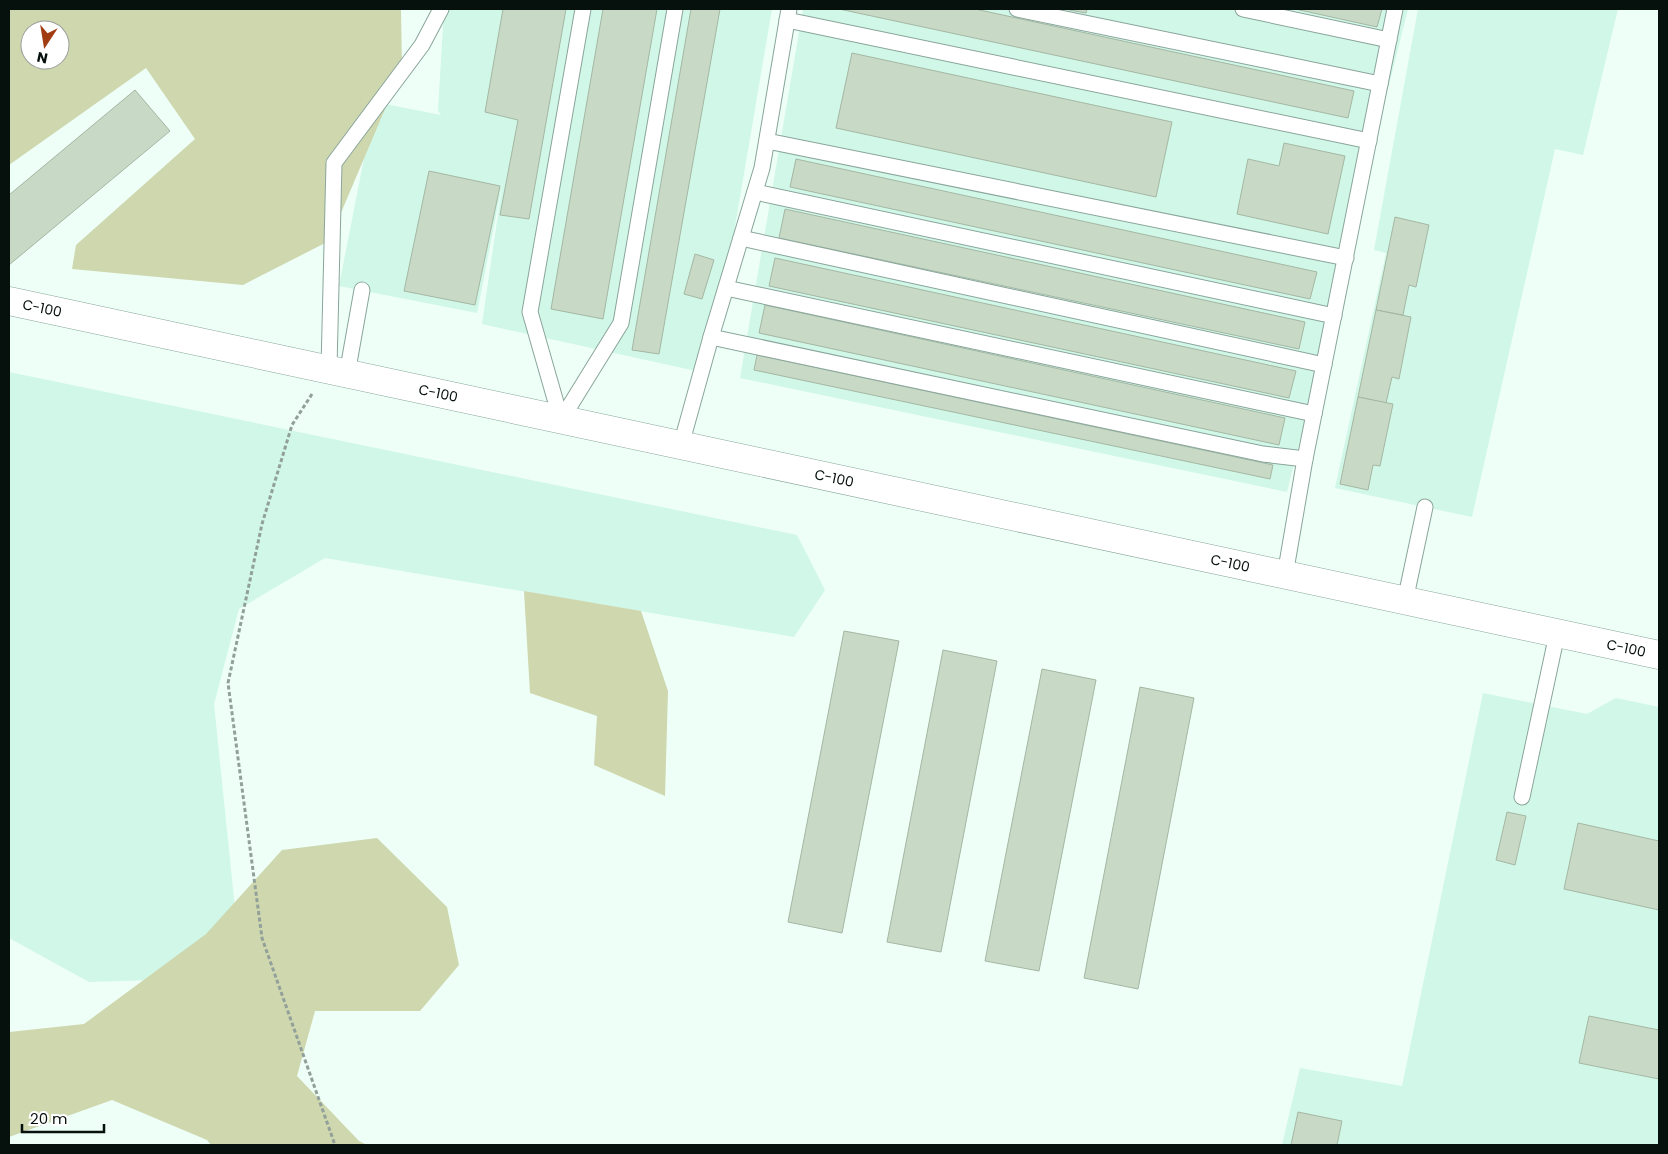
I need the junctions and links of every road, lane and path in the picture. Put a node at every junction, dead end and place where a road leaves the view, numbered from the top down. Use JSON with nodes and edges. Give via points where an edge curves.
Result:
{"nodes":[{"id":1,"x":441,"y":9,"type":"edge"},
{"id":2,"x":583,"y":9,"type":"edge"},
{"id":3,"x":675,"y":9,"type":"edge"},
{"id":4,"x":1017,"y":9,"type":"edge"},
{"id":5,"x":1243,"y":9,"type":"edge"},
{"id":6,"x":1395,"y":9,"type":"edge"},
{"id":7,"x":788,"y":15,"type":"edge"},
{"id":8,"x":1389,"y":40,"type":"junction"},
{"id":9,"x":1380,"y":84,"type":"junction"},
{"id":10,"x":767,"y":141,"type":"junction"},
{"id":11,"x":1369,"y":141,"type":"junction"},
{"id":12,"x":755,"y":192,"type":"junction"},
{"id":13,"x":741,"y":238,"type":"junction"},
{"id":14,"x":1346,"y":258,"type":"junction"},
{"id":15,"x":726,"y":288,"type":"junction"},
{"id":16,"x":362,"y":290,"type":"dead end"},
{"id":17,"x":9,"y":301,"type":"edge"},
{"id":18,"x":1334,"y":316,"type":"junction"},
{"id":19,"x":710,"y":337,"type":"junction"},
{"id":20,"x":1324,"y":365,"type":"junction"},
{"id":21,"x":338,"y":371,"type":"junction"},
{"id":22,"x":1314,"y":414,"type":"junction"},
{"id":23,"x":561,"y":420,"type":"junction"},
{"id":24,"x":681,"y":445,"type":"junction"},
{"id":25,"x":1305,"y":459,"type":"junction"},
{"id":26,"x":1425,"y":507,"type":"dead end"},
{"id":27,"x":1285,"y":575,"type":"junction"},
{"id":28,"x":1405,"y":601,"type":"junction"},
{"id":29,"x":1557,"y":634,"type":"junction"},
{"id":30,"x":1659,"y":655,"type":"edge"},
{"id":31,"x":1522,"y":797,"type":"dead end"},
{"id":32,"x":335,"y":1145,"type":"edge"}],
"edges":[{"from":1,"to":21,"type":"lane","via":[[422,44],[334,163]]},
{"from":2,"to":23,"type":"lane","via":[[530,312]]},
{"from":3,"to":23,"type":"lane","via":[[621,323]]},
{"from":4,"to":9,"type":"lane"},
{"from":5,"to":8,"type":"lane"},
{"from":6,"to":8,"type":"lane"},
{"from":7,"to":10,"type":"lane"},
{"from":7,"to":11,"type":"lane"},
{"from":8,"to":9,"type":"lane"},
{"from":9,"to":11,"type":"lane"},
{"from":10,"to":12,"type":"lane"},
{"from":10,"to":14,"type":"lane"},
{"from":11,"to":14,"type":"lane"},
{"from":12,"to":13,"type":"lane"},
{"from":12,"to":18,"type":"lane"},
{"from":13,"to":15,"type":"lane"},
{"from":13,"to":20,"type":"lane"},
{"from":14,"to":18,"type":"lane"},
{"from":15,"to":19,"type":"lane"},
{"from":15,"to":22,"type":"lane"},
{"from":16,"to":21,"type":"lane"},
{"from":17,"to":21,"type":"street","name":"С-100"},
{"from":18,"to":20,"type":"lane"},
{"from":19,"to":24,"type":"lane"},
{"from":19,"to":25,"type":"lane","via":[[1263,454]]},
{"from":20,"to":22,"type":"lane"},
{"from":21,"to":23,"type":"street","name":"С-100"},
{"from":21,"to":32,"type":"path","via":[[292,425],[262,524],[228,684],[262,938]]},
{"from":22,"to":25,"type":"lane"},
{"from":23,"to":24,"type":"street","name":"С-100"},
{"from":24,"to":27,"type":"street","name":"С-100"},
{"from":25,"to":27,"type":"lane"},
{"from":26,"to":28,"type":"lane"},
{"from":27,"to":28,"type":"street","name":"С-100"},
{"from":28,"to":29,"type":"street","name":"С-100"},
{"from":29,"to":30,"type":"street","name":"С-100"},
{"from":29,"to":31,"type":"lane"}]}
